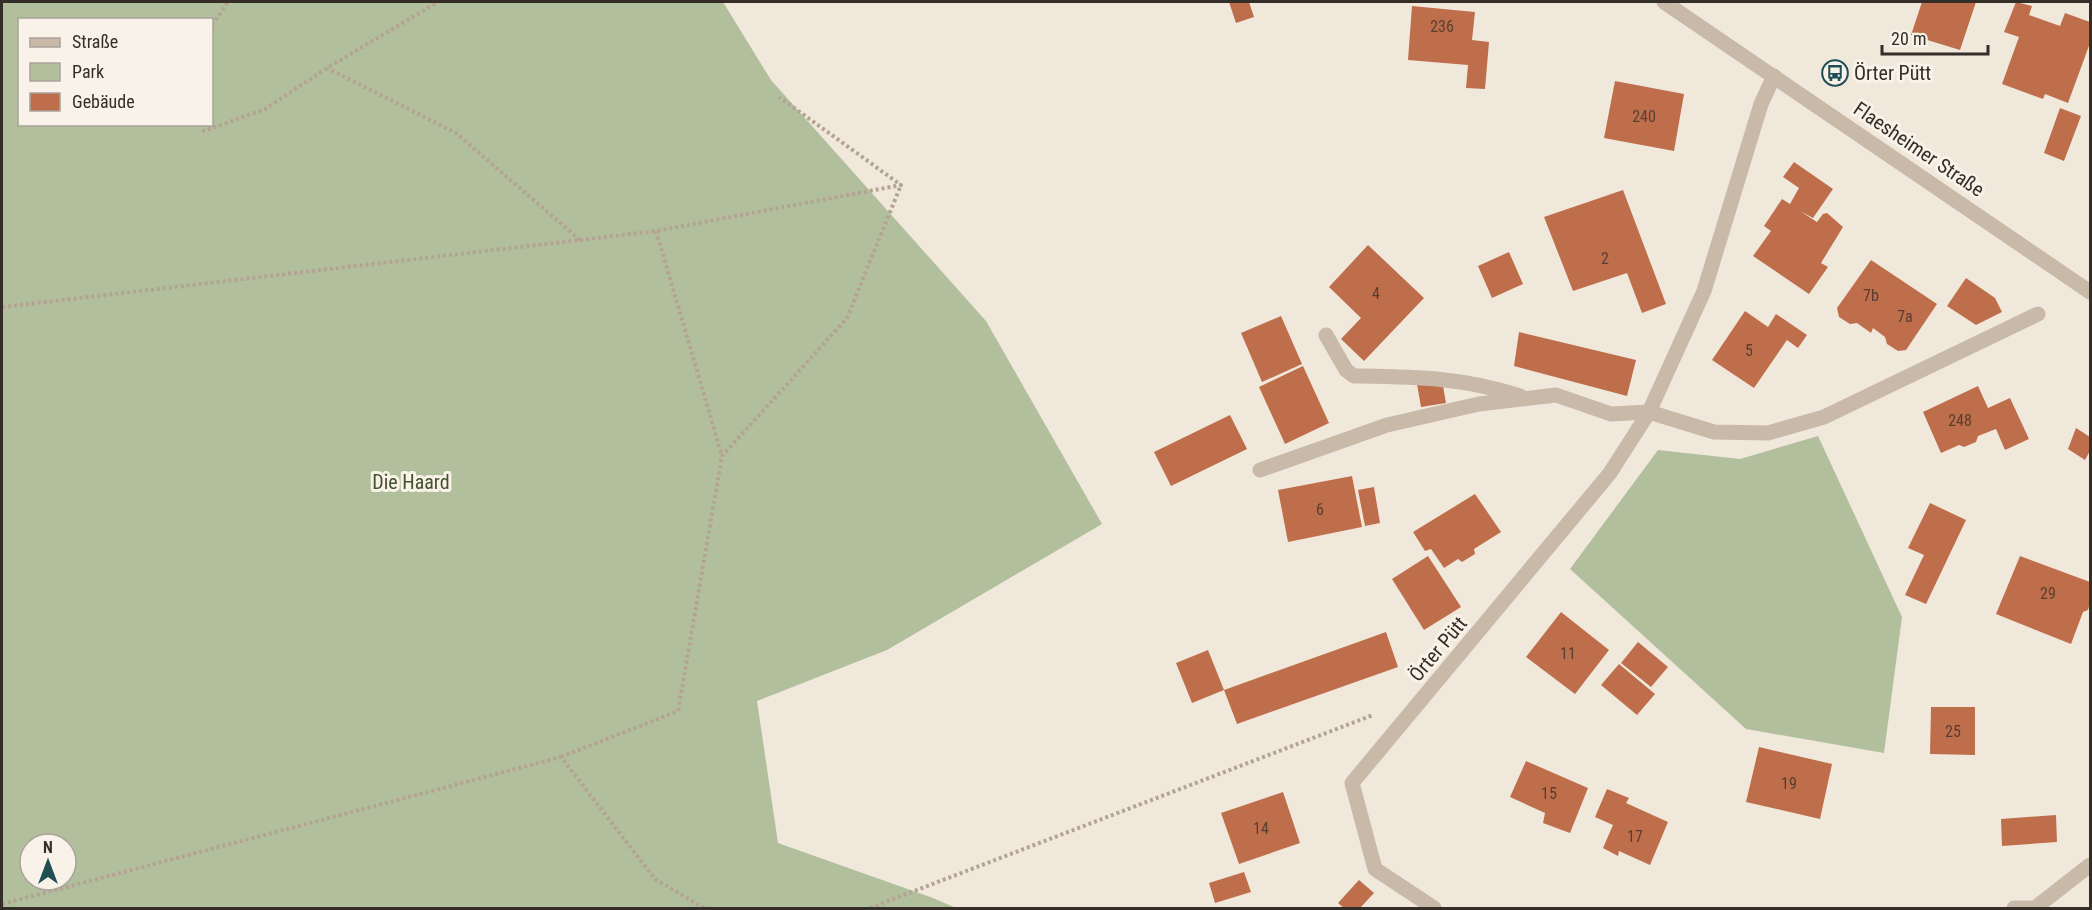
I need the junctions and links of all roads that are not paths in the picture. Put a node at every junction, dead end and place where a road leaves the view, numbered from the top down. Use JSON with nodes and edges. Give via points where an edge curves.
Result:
{"nodes":[{"id":1,"x":1664,"y":2,"type":"edge"},
{"id":2,"x":1774,"y":76,"type":"junction"},
{"id":3,"x":2091,"y":292,"type":"edge"},
{"id":4,"x":2038,"y":314,"type":"dead end"},
{"id":5,"x":1326,"y":335,"type":"dead end"},
{"id":6,"x":1526,"y":397,"type":"junction"},
{"id":7,"x":1649,"y":412,"type":"junction"},
{"id":8,"x":1260,"y":470,"type":"dead end"},
{"id":9,"x":2091,"y":865,"type":"edge"},
{"id":10,"x":2034,"y":908,"type":"edge"},
{"id":11,"x":1434,"y":909,"type":"edge"},
{"id":12,"x":2014,"y":909,"type":"edge"}],
"edges":[{"from":1,"to":2,"type":"street","name":"Flaesheimer Straße"},
{"from":2,"to":3,"type":"street","name":"Flaesheimer Straße"},
{"from":2,"to":7,"type":"street","name":"Örter Pütt","via":[[1761,104],[1704,291]]},
{"from":4,"to":7,"type":"street","via":[[1824,417],[1768,433],[1714,432]]},
{"from":5,"to":6,"type":"street","via":[[1346,370],[1354,376],[1448,378]]},
{"from":6,"to":7,"type":"street","via":[[1556,395],[1611,414]]},
{"from":6,"to":8,"type":"street","via":[[1398,422]]},
{"from":7,"to":11,"type":"street","name":"Örter Pütt","via":[[1610,473],[1352,783],[1375,869]]},
{"from":9,"to":10,"type":"street"},
{"from":10,"to":12,"type":"street"}]}
